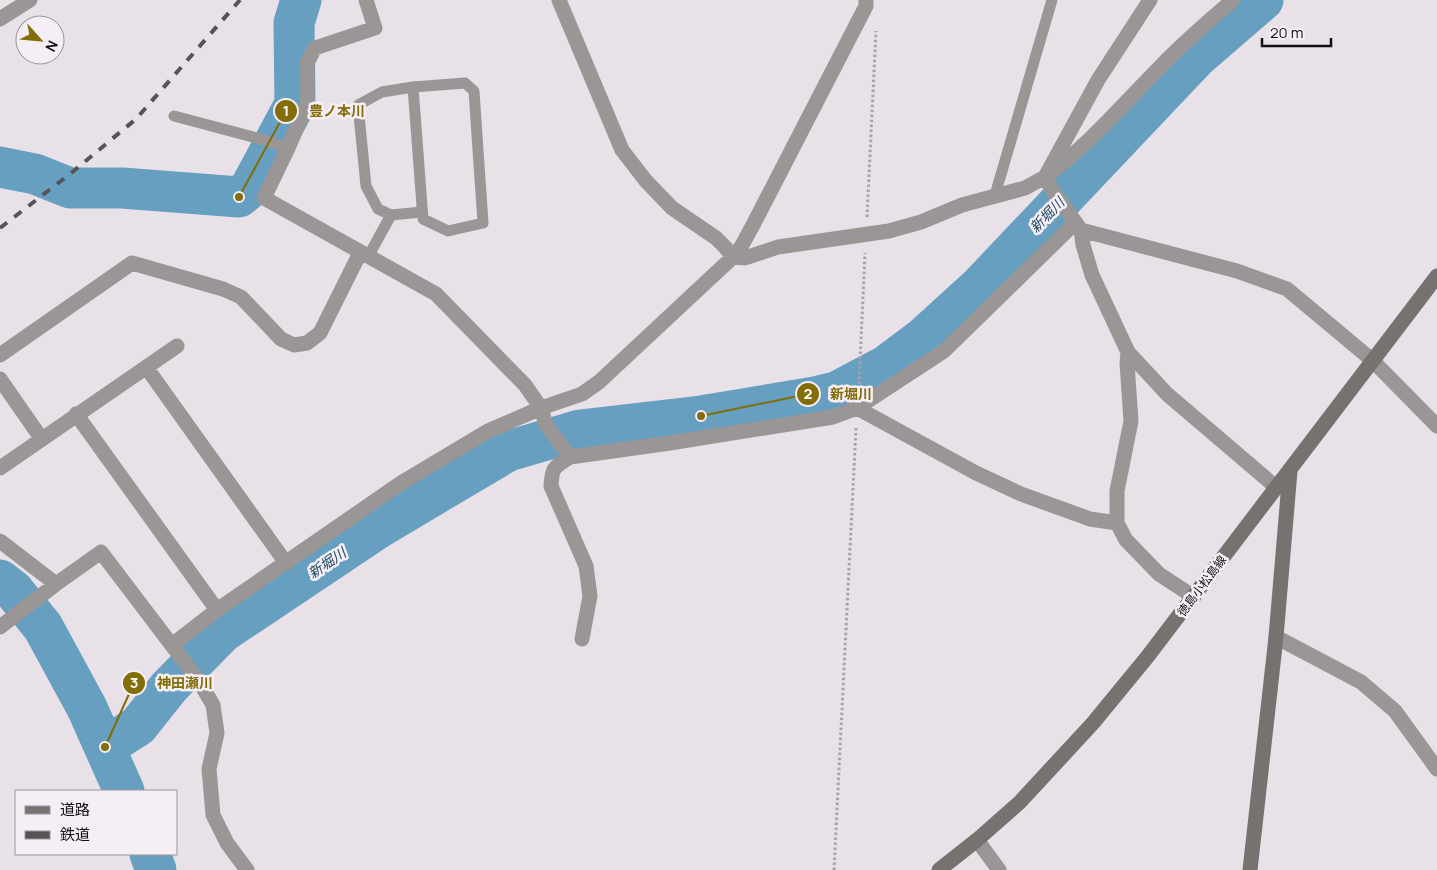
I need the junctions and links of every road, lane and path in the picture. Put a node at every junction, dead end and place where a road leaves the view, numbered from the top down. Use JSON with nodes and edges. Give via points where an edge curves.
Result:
{"nodes":[{"id":1,"x":30,"y":0,"type":"edge"},
{"id":2,"x":366,"y":0,"type":"edge"},
{"id":3,"x":559,"y":0,"type":"edge"},
{"id":4,"x":866,"y":0,"type":"edge"},
{"id":5,"x":1052,"y":0,"type":"edge"},
{"id":6,"x":1150,"y":0,"type":"edge"},
{"id":7,"x":1233,"y":0,"type":"edge"},
{"id":8,"x":0,"y":18,"type":"edge"},
{"id":9,"x":876,"y":29,"type":"dead end"},
{"id":10,"x":413,"y":87,"type":"junction"},
{"id":11,"x":174,"y":116,"type":"dead end"},
{"id":12,"x":284,"y":146,"type":"junction"},
{"id":13,"x":1048,"y":182,"type":"junction"},
{"id":14,"x":995,"y":195,"type":"junction"},
{"id":15,"x":422,"y":212,"type":"junction"},
{"id":16,"x":391,"y":215,"type":"junction"},
{"id":17,"x":1076,"y":223,"type":"junction"},
{"id":18,"x":866,"y":234,"type":"junction"},
{"id":19,"x":364,"y":255,"type":"junction"},
{"id":20,"x":733,"y":257,"type":"junction"},
{"id":21,"x":1437,"y":276,"type":"edge"},
{"id":22,"x":177,"y":346,"type":"dead end"},
{"id":23,"x":1128,"y":352,"type":"junction"},
{"id":24,"x":0,"y":355,"type":"edge"},
{"id":25,"x":1372,"y":360,"type":"junction"},
{"id":26,"x":146,"y":367,"type":"junction"},
{"id":27,"x":859,"y":367,"type":"dead end"},
{"id":28,"x":0,"y":379,"type":"edge"},
{"id":29,"x":541,"y":408,"type":"junction"},
{"id":30,"x":858,"y":408,"type":"junction"},
{"id":31,"x":76,"y":414,"type":"junction"},
{"id":32,"x":1434,"y":418,"type":"edge"},
{"id":33,"x":41,"y":438,"type":"junction"},
{"id":34,"x":568,"y":454,"type":"junction"},
{"id":35,"x":0,"y":468,"type":"edge"},
{"id":36,"x":1290,"y":471,"type":"junction"},
{"id":37,"x":1277,"y":488,"type":"junction"},
{"id":38,"x":1117,"y":523,"type":"junction"},
{"id":39,"x":0,"y":541,"type":"edge"},
{"id":40,"x":286,"y":563,"type":"junction"},
{"id":41,"x":50,"y":588,"type":"junction"},
{"id":42,"x":1194,"y":596,"type":"junction"},
{"id":43,"x":217,"y":610,"type":"junction"},
{"id":44,"x":4,"y":625,"type":"edge"},
{"id":45,"x":1276,"y":638,"type":"junction"},
{"id":46,"x":582,"y":639,"type":"dead end"},
{"id":47,"x":175,"y":650,"type":"junction"},
{"id":48,"x":1437,"y":770,"type":"edge"},
{"id":49,"x":977,"y":840,"type":"junction"},
{"id":50,"x":247,"y":870,"type":"edge"},
{"id":51,"x":834,"y":870,"type":"edge"},
{"id":52,"x":939,"y":870,"type":"edge"},
{"id":53,"x":999,"y":870,"type":"edge"},
{"id":54,"x":1250,"y":870,"type":"edge"}],
"edges":[{"from":1,"to":8,"type":"street"},
{"from":2,"to":12,"type":"street","via":[[376,28],[315,48],[307,62],[307,104]]},
{"from":3,"to":20,"type":"street","via":[[622,150],[672,208],[716,238]]},
{"from":4,"to":20,"type":"street","via":[[866,6],[753,225]]},
{"from":5,"to":14,"type":"lane"},
{"from":6,"to":13,"type":"street","via":[[1098,80]]},
{"from":7,"to":13,"type":"street","via":[[1164,62]]},
{"from":9,"to":18,"type":"path"},
{"from":10,"to":15,"type":"lane"},
{"from":10,"to":15,"type":"lane","via":[[465,83],[474,91],[483,223],[448,231],[423,220]]},
{"from":10,"to":16,"type":"lane","via":[[382,92],[358,105],[366,186],[378,208]]},
{"from":11,"to":12,"type":"lane"},
{"from":12,"to":19,"type":"street","via":[[264,198]]},
{"from":13,"to":14,"type":"street"},
{"from":13,"to":17,"type":"street"},
{"from":14,"to":18,"type":"street","via":[[920,222]]},
{"from":15,"to":16,"type":"lane"},
{"from":16,"to":19,"type":"lane"},
{"from":17,"to":23,"type":"street","via":[[1092,275]]},
{"from":17,"to":25,"type":"street","via":[[1287,289]]},
{"from":17,"to":30,"type":"street","via":[[944,352]]},
{"from":18,"to":20,"type":"street","via":[[778,247],[745,258]]},
{"from":18,"to":27,"type":"path"},
{"from":19,"to":24,"type":"street","via":[[320,333],[307,343],[294,345],[281,339],[241,297],[132,263]]},
{"from":19,"to":29,"type":"street","via":[[436,294],[525,385]]},
{"from":20,"to":29,"type":"street","via":[[600,382],[582,394]]},
{"from":21,"to":25,"type":"main road","name":"徳島小松島線"},
{"from":22,"to":26,"type":"street"},
{"from":23,"to":37,"type":"street","via":[[1167,394]]},
{"from":23,"to":38,"type":"street","via":[[1131,421],[1117,491]]},
{"from":25,"to":32,"type":"street"},
{"from":25,"to":36,"type":"main road","name":"徳島小松島線"},
{"from":26,"to":31,"type":"street"},
{"from":26,"to":40,"type":"street"},
{"from":28,"to":33,"type":"street"},
{"from":29,"to":34,"type":"street","via":[[546,425]]},
{"from":29,"to":40,"type":"street","via":[[488,431],[401,483]]},
{"from":30,"to":34,"type":"street","via":[[833,417],[670,443]]},
{"from":30,"to":38,"type":"street","via":[[1021,494],[1090,519]]},
{"from":30,"to":51,"type":"path"},
{"from":31,"to":33,"type":"street"},
{"from":31,"to":43,"type":"street"},
{"from":33,"to":35,"type":"street"},
{"from":34,"to":46,"type":"street","via":[[555,466],[551,486],[586,566],[590,596]]},
{"from":36,"to":37,"type":"main road","name":"徳島小松島線"},
{"from":36,"to":45,"type":"main road"},
{"from":37,"to":42,"type":"main road","name":"徳島小松島線"},
{"from":38,"to":42,"type":"street","via":[[1126,540],[1159,574]]},
{"from":39,"to":41,"type":"street"},
{"from":40,"to":43,"type":"street"},
{"from":41,"to":44,"type":"street"},
{"from":41,"to":47,"type":"street","via":[[102,552]]},
{"from":42,"to":49,"type":"main road","name":"徳島小松島線","via":[[1093,724],[1020,802]]},
{"from":43,"to":47,"type":"street"},
{"from":45,"to":48,"type":"street","via":[[1360,682],[1395,711]]},
{"from":45,"to":54,"type":"main road"},
{"from":47,"to":50,"type":"street","via":[[213,704],[217,734],[209,769],[213,815],[227,843]]},
{"from":49,"to":52,"type":"main road","name":"徳島小松島線"},
{"from":49,"to":53,"type":"street"}]}
